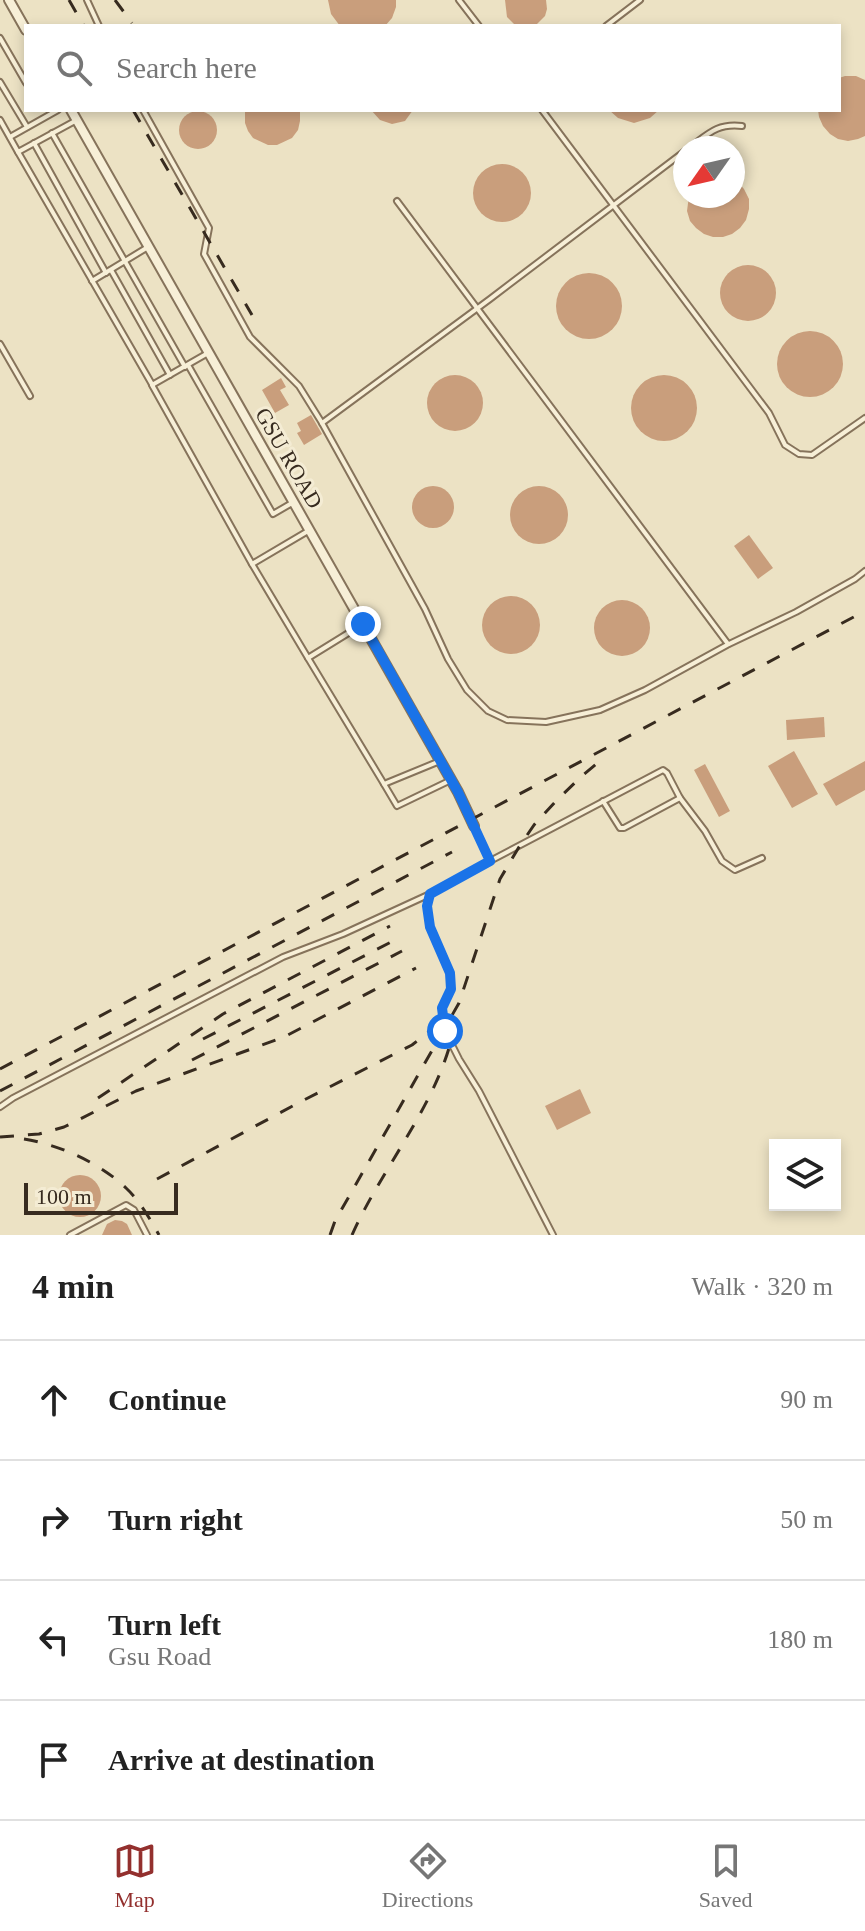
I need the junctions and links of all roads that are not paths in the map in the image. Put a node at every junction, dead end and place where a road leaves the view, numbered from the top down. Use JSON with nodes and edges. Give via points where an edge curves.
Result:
{"nodes":[{"id":1,"x":9,"y":0,"type":"edge"},
{"id":2,"x":87,"y":0,"type":"edge"},
{"id":3,"x":459,"y":0,"type":"edge"},
{"id":4,"x":640,"y":0,"type":"edge"},
{"id":5,"x":98,"y":24,"type":"edge"},
{"id":6,"x":477,"y":24,"type":"edge"},
{"id":7,"x":609,"y":24,"type":"edge"},
{"id":8,"x":24,"y":26,"type":"edge"},
{"id":9,"x":0,"y":38,"type":"edge"},
{"id":10,"x":24,"y":80,"type":"edge"},
{"id":11,"x":0,"y":82,"type":"edge"},
{"id":12,"x":43,"y":112,"type":"edge"},
{"id":13,"x":55,"y":112,"type":"edge"},
{"id":14,"x":72,"y":112,"type":"edge"},
{"id":15,"x":144,"y":112,"type":"edge"},
{"id":16,"x":543,"y":112,"type":"edge"},
{"id":17,"x":46,"y":117,"type":"junction"},
{"id":18,"x":0,"y":120,"type":"edge"},
{"id":19,"x":77,"y":120,"type":"junction"},
{"id":20,"x":742,"y":126,"type":"dead end"},
{"id":21,"x":27,"y":127,"type":"junction"},
{"id":22,"x":52,"y":133,"type":"junction"},
{"id":23,"x":705,"y":136,"type":"edge"},
{"id":24,"x":10,"y":137,"type":"junction"},
{"id":25,"x":34,"y":143,"type":"junction"},
{"id":26,"x":18,"y":152,"type":"junction"},
{"id":27,"x":673,"y":160,"type":"edge"},
{"id":28,"x":397,"y":201,"type":"dead end"},
{"id":29,"x":613,"y":205,"type":"junction"},
{"id":30,"x":149,"y":247,"type":"junction"},
{"id":31,"x":125,"y":261,"type":"junction"},
{"id":32,"x":108,"y":271,"type":"junction"},
{"id":33,"x":92,"y":281,"type":"junction"},
{"id":34,"x":477,"y":308,"type":"junction"},
{"id":35,"x":0,"y":344,"type":"edge"},
{"id":36,"x":209,"y":353,"type":"junction"},
{"id":37,"x":186,"y":366,"type":"junction"},
{"id":38,"x":170,"y":375,"type":"junction"},
{"id":39,"x":153,"y":386,"type":"junction"},
{"id":40,"x":30,"y":396,"type":"dead end"},
{"id":41,"x":865,"y":418,"type":"edge"},
{"id":42,"x":322,"y":423,"type":"junction"},
{"id":43,"x":294,"y":502,"type":"junction"},
{"id":44,"x":309,"y":530,"type":"junction"},
{"id":45,"x":252,"y":564,"type":"junction"},
{"id":46,"x":865,"y":571,"type":"edge"},
{"id":47,"x":363,"y":624,"type":"junction"},
{"id":48,"x":728,"y":644,"type":"junction"},
{"id":49,"x":308,"y":658,"type":"junction"},
{"id":50,"x":440,"y":761,"type":"junction"},
{"id":51,"x":451,"y":780,"type":"junction"},
{"id":52,"x":384,"y":784,"type":"junction"},
{"id":53,"x":680,"y":798,"type":"junction"},
{"id":54,"x":603,"y":801,"type":"junction"},
{"id":55,"x":474,"y":826,"type":"joint"},
{"id":56,"x":762,"y":858,"type":"dead end"},
{"id":57,"x":490,"y":861,"type":"junction"},
{"id":58,"x":430,"y":894,"type":"junction"},
{"id":59,"x":0,"y":1107,"type":"edge"},
{"id":60,"x":70,"y":1235,"type":"edge"},
{"id":61,"x":147,"y":1235,"type":"edge"},
{"id":62,"x":553,"y":1235,"type":"edge"}],
"edges":[{"from":1,"to":8,"type":"street"},
{"from":2,"to":5,"type":"lane"},
{"from":3,"to":6,"type":"lane"},
{"from":4,"to":7,"type":"lane"},
{"from":9,"to":10,"type":"lane"},
{"from":11,"to":21,"type":"lane"},
{"from":12,"to":17,"type":"lane"},
{"from":13,"to":17,"type":"lane"},
{"from":14,"to":19,"type":"street","name":"GSU ROAD"},
{"from":15,"to":42,"type":"lane","via":[[209,228],[204,254],[250,337],[299,386]]},
{"from":16,"to":29,"type":"lane"},
{"from":17,"to":21,"type":"lane"},
{"from":18,"to":24,"type":"lane"},
{"from":19,"to":22,"type":"lane"},
{"from":19,"to":30,"type":"street","name":"GSU ROAD"},
{"from":20,"to":23,"type":"lane","via":[[730,124]]},
{"from":21,"to":24,"type":"lane"},
{"from":22,"to":25,"type":"lane"},
{"from":22,"to":31,"type":"lane"},
{"from":24,"to":26,"type":"lane"},
{"from":25,"to":26,"type":"lane"},
{"from":25,"to":32,"type":"lane"},
{"from":26,"to":33,"type":"lane"},
{"from":27,"to":29,"type":"lane"},
{"from":28,"to":34,"type":"lane"},
{"from":29,"to":34,"type":"lane"},
{"from":29,"to":41,"type":"lane","via":[[769,413],[785,445],[812,455]]},
{"from":30,"to":31,"type":"lane"},
{"from":30,"to":36,"type":"street","name":"GSU ROAD"},
{"from":31,"to":32,"type":"lane"},
{"from":31,"to":37,"type":"lane"},
{"from":32,"to":33,"type":"lane"},
{"from":32,"to":38,"type":"lane"},
{"from":33,"to":39,"type":"lane"},
{"from":34,"to":42,"type":"lane"},
{"from":34,"to":48,"type":"lane"},
{"from":35,"to":40,"type":"lane"},
{"from":36,"to":37,"type":"lane"},
{"from":36,"to":43,"type":"street","name":"GSU ROAD"},
{"from":37,"to":38,"type":"lane"},
{"from":37,"to":43,"type":"lane","via":[[273,514]]},
{"from":38,"to":39,"type":"lane"},
{"from":39,"to":45,"type":"lane"},
{"from":42,"to":48,"type":"lane","via":[[448,659],[488,711],[507,720],[546,722],[600,710]]},
{"from":43,"to":44,"type":"street","name":"GSU ROAD"},
{"from":44,"to":45,"type":"lane"},
{"from":44,"to":47,"type":"street","name":"GSU ROAD"},
{"from":45,"to":49,"type":"lane"},
{"from":46,"to":48,"type":"lane"},
{"from":47,"to":49,"type":"lane"},
{"from":47,"to":50,"type":"street","name":"GSU ROAD"},
{"from":49,"to":52,"type":"lane"},
{"from":50,"to":51,"type":"street","name":"GSU ROAD"},
{"from":50,"to":52,"type":"lane"},
{"from":51,"to":52,"type":"lane","via":[[397,806]]},
{"from":51,"to":55,"type":"street","name":"GSU ROAD"},
{"from":53,"to":54,"type":"lane","via":[[624,828]]},
{"from":53,"to":54,"type":"lane","via":[[663,770]]},
{"from":53,"to":56,"type":"lane","via":[[722,861],[735,870]]},
{"from":54,"to":57,"type":"lane"},
{"from":55,"to":57,"type":"lane"},
{"from":57,"to":58,"type":"lane"},
{"from":58,"to":59,"type":"lane","via":[[283,957]]},
{"from":58,"to":62,"type":"lane","via":[[430,927],[450,973],[451,989],[442,1008],[445,1031]]},
{"from":60,"to":61,"type":"lane","via":[[126,1205]]}]}
